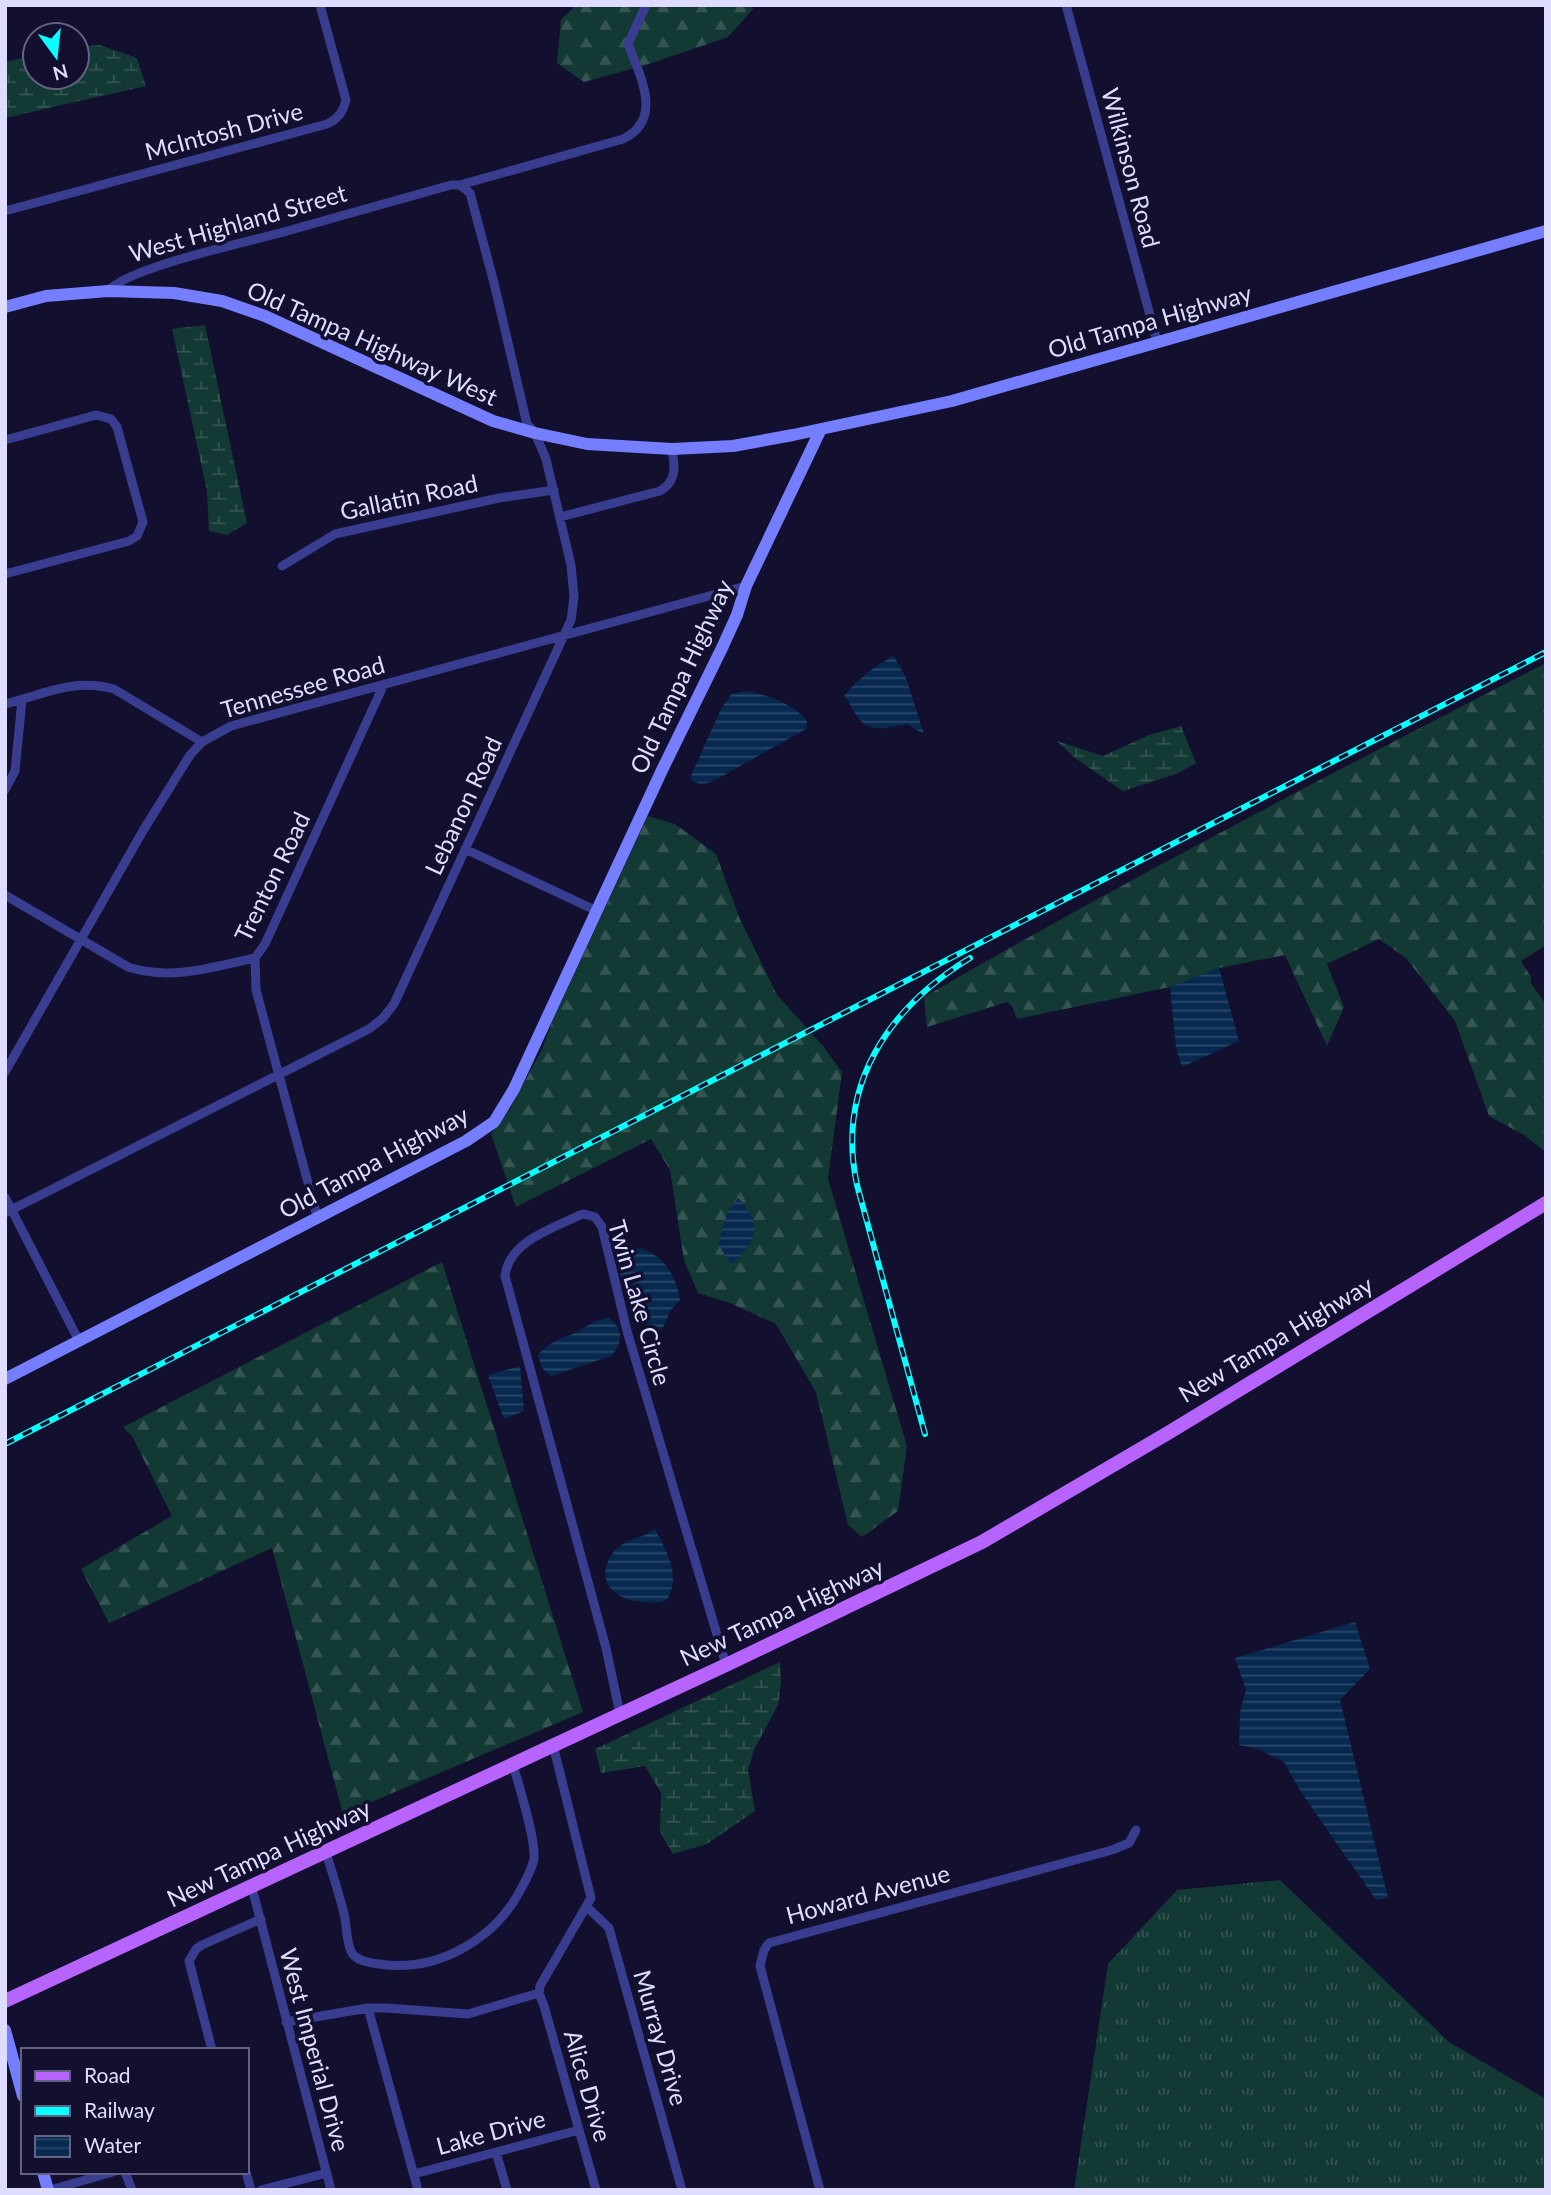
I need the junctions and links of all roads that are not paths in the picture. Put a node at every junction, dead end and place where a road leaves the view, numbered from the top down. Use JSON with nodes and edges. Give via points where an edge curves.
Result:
{"nodes":[{"id":1,"x":320,"y":5,"type":"edge"},
{"id":2,"x":646,"y":5,"type":"edge"},
{"id":3,"x":1066,"y":5,"type":"edge"},
{"id":4,"x":460,"y":185,"type":"junction"},
{"id":5,"x":5,"y":211,"type":"edge"},
{"id":6,"x":1546,"y":230,"type":"edge"},
{"id":7,"x":108,"y":291,"type":"junction"},
{"id":8,"x":5,"y":307,"type":"edge"},
{"id":9,"x":1157,"y":341,"type":"junction"},
{"id":10,"x":821,"y":429,"type":"junction"},
{"id":11,"x":535,"y":433,"type":"junction"},
{"id":12,"x":5,"y":440,"type":"edge"},
{"id":13,"x":673,"y":449,"type":"junction"},
{"id":14,"x":554,"y":490,"type":"junction"},
{"id":15,"x":560,"y":517,"type":"junction"},
{"id":16,"x":282,"y":566,"type":"dead end"},
{"id":17,"x":5,"y":574,"type":"edge"},
{"id":18,"x":746,"y":586,"type":"junction"},
{"id":19,"x":565,"y":635,"type":"junction"},
{"id":20,"x":384,"y":684,"type":"junction"},
{"id":21,"x":22,"y":700,"type":"junction"},
{"id":22,"x":5,"y":704,"type":"edge"},
{"id":23,"x":202,"y":742,"type":"junction"},
{"id":24,"x":5,"y":790,"type":"edge"},
{"id":25,"x":465,"y":849,"type":"junction"},
{"id":26,"x":5,"y":895,"type":"edge"},
{"id":27,"x":597,"y":911,"type":"junction"},
{"id":28,"x":81,"y":939,"type":"junction"},
{"id":29,"x":255,"y":958,"type":"junction"},
{"id":30,"x":5,"y":1072,"type":"edge"},
{"id":31,"x":278,"y":1074,"type":"junction"},
{"id":32,"x":5,"y":1197,"type":"edge"},
{"id":33,"x":1546,"y":1203,"type":"edge"},
{"id":34,"x":8,"y":1212,"type":"edge"},
{"id":35,"x":317,"y":1216,"type":"junction"},
{"id":36,"x":79,"y":1341,"type":"junction"},
{"id":37,"x":5,"y":1379,"type":"edge"},
{"id":38,"x":726,"y":1665,"type":"junction"},
{"id":39,"x":620,"y":1714,"type":"junction"},
{"id":40,"x":553,"y":1745,"type":"junction"},
{"id":41,"x":513,"y":1765,"type":"junction"},
{"id":42,"x":1136,"y":1830,"type":"dead end"},
{"id":43,"x":326,"y":1852,"type":"junction"},
{"id":44,"x":252,"y":1888,"type":"junction"},
{"id":45,"x":586,"y":1906,"type":"junction"},
{"id":46,"x":261,"y":1919,"type":"junction"},
{"id":47,"x":539,"y":1993,"type":"junction"},
{"id":48,"x":5,"y":2001,"type":"edge"},
{"id":49,"x":368,"y":2008,"type":"junction"},
{"id":50,"x":286,"y":2022,"type":"junction"},
{"id":51,"x":5,"y":2030,"type":"edge"},
{"id":52,"x":211,"y":2048,"type":"edge"},
{"id":53,"x":21,"y":2089,"type":"edge"},
{"id":54,"x":579,"y":2130,"type":"junction"},
{"id":55,"x":496,"y":2152,"type":"junction"},
{"id":56,"x":327,"y":2173,"type":"junction"},
{"id":57,"x":106,"y":2174,"type":"edge"},
{"id":58,"x":125,"y":2174,"type":"edge"},
{"id":59,"x":414,"y":2174,"type":"junction"},
{"id":60,"x":49,"y":2190,"type":"edge"},
{"id":61,"x":132,"y":2190,"type":"edge"},
{"id":62,"x":261,"y":2190,"type":"edge"},
{"id":63,"x":331,"y":2190,"type":"edge"},
{"id":64,"x":418,"y":2190,"type":"edge"},
{"id":65,"x":507,"y":2190,"type":"edge"},
{"id":66,"x":596,"y":2190,"type":"edge"},
{"id":67,"x":682,"y":2190,"type":"edge"},
{"id":68,"x":820,"y":2190,"type":"edge"}],
"edges":[{"from":1,"to":5,"type":"street","name":"McIntosh Drive","via":[[345,100],[335,120]]},
{"from":2,"to":4,"type":"street","name":"West Highland Street","via":[[628,44],[646,96],[638,129],[623,139]]},
{"from":3,"to":9,"type":"street","name":"Wilkinson Road"},
{"from":4,"to":7,"type":"street","name":"West Highland Street","via":[[204,253],[125,278]]},
{"from":4,"to":11,"type":"street","name":"Lebanon Road","via":[[470,193],[527,424]]},
{"from":6,"to":9,"type":"main road","name":"Old Tampa Highway"},
{"from":7,"to":8,"type":"main road","name":"West Highland Street","via":[[46,296]]},
{"from":7,"to":11,"type":"main road","name":"Old Tampa Highway West","via":[[174,293],[250,309],[493,421]]},
{"from":9,"to":10,"type":"main road","name":"Old Tampa Highway","via":[[952,401]]},
{"from":10,"to":13,"type":"main road","name":"Old Tampa Highway West","via":[[733,446]]},
{"from":10,"to":18,"type":"main road","name":"Old Tampa Highway"},
{"from":11,"to":13,"type":"main road","name":"Old Tampa Highway West","via":[[587,444]]},
{"from":11,"to":14,"type":"street","name":"Lebanon Road"},
{"from":12,"to":17,"type":"street","via":[[96,415],[107,417],[117,427],[143,522],[129,541]]},
{"from":13,"to":15,"type":"street","via":[[675,471],[667,487]]},
{"from":14,"to":15,"type":"street","name":"Lebanon Road"},
{"from":14,"to":16,"type":"street","name":"Gallatin Road","via":[[335,534]]},
{"from":15,"to":19,"type":"street","name":"Lebanon Road","via":[[573,577],[571,620]]},
{"from":18,"to":19,"type":"street","name":"Tennessee Road"},
{"from":18,"to":27,"type":"main road","name":"Old Tampa Highway","via":[[722,648]]},
{"from":19,"to":20,"type":"street","name":"Tennessee Road"},
{"from":19,"to":25,"type":"street","name":"Lebanon Road"},
{"from":20,"to":23,"type":"street","name":"Tennessee Road","via":[[231,726]]},
{"from":20,"to":29,"type":"street","name":"Trenton Road"},
{"from":21,"to":22,"type":"street"},
{"from":21,"to":23,"type":"street","via":[[66,686],[100,685]]},
{"from":21,"to":24,"type":"street","via":[[15,771]]},
{"from":23,"to":28,"type":"street","name":"Tennessee Road","via":[[144,829]]},
{"from":25,"to":27,"type":"street"},
{"from":25,"to":31,"type":"street","name":"Lebanon Road","via":[[394,1004],[383,1018]]},
{"from":26,"to":28,"type":"street"},
{"from":27,"to":35,"type":"main road","name":"Old Tampa Highway","via":[[494,1122],[466,1141]]},
{"from":28,"to":29,"type":"street","via":[[128,967],[159,974]]},
{"from":28,"to":30,"type":"street","name":"Tennessee Road"},
{"from":29,"to":31,"type":"street","name":"Trenton Road","via":[[256,990]]},
{"from":31,"to":34,"type":"street","name":"Lebanon Road"},
{"from":31,"to":35,"type":"street","name":"Trenton Road"},
{"from":32,"to":34,"type":"street"},
{"from":33,"to":38,"type":"main road","name":"New Tampa Highway","via":[[1046,1505],[926,1570]]},
{"from":34,"to":36,"type":"street"},
{"from":35,"to":36,"type":"main road","name":"Old Tampa Highway"},
{"from":36,"to":37,"type":"main road","name":"Old Tampa Highway"},
{"from":38,"to":39,"type":"main road","name":"New Tampa Highway"},
{"from":38,"to":39,"type":"street","name":"Twin Lake Circle","via":[[627,1331],[602,1227],[595,1217],[584,1213],[513,1252],[505,1276]]},
{"from":39,"to":40,"type":"main road","name":"New Tampa Highway"},
{"from":40,"to":41,"type":"main road","name":"New Tampa Highway"},
{"from":40,"to":45,"type":"street","via":[[591,1898]]},
{"from":41,"to":43,"type":"main road","name":"New Tampa Highway"},
{"from":41,"to":43,"type":"street","via":[[534,1858],[503,1917],[490,1931],[456,1951],[407,1966],[358,1959],[351,1952]]},
{"from":42,"to":68,"type":"street","name":"Howard Avenue","via":[[1129,1843],[1112,1850],[769,1943],[760,1966]]},
{"from":43,"to":44,"type":"main road","name":"New Tampa Highway"},
{"from":44,"to":46,"type":"street","name":"West Imperial Drive"},
{"from":44,"to":48,"type":"main road","name":"New Tampa Highway"},
{"from":45,"to":47,"type":"street"},
{"from":45,"to":67,"type":"street","name":"Murray Drive","via":[[609,1928]]},
{"from":46,"to":50,"type":"street","name":"West Imperial Drive"},
{"from":46,"to":52,"type":"street","via":[[202,1945],[189,1961]]},
{"from":47,"to":49,"type":"street","via":[[461,2015]]},
{"from":47,"to":54,"type":"street","name":"Alice Drive"},
{"from":49,"to":50,"type":"street"},
{"from":49,"to":59,"type":"street"},
{"from":50,"to":56,"type":"street","name":"West Imperial Drive"},
{"from":51,"to":53,"type":"main road"},
{"from":54,"to":55,"type":"street","name":"Lake Drive"},
{"from":54,"to":66,"type":"street","name":"Alice Drive"},
{"from":55,"to":59,"type":"street","name":"Lake Drive"},
{"from":55,"to":65,"type":"street"},
{"from":56,"to":62,"type":"street"},
{"from":56,"to":63,"type":"street","name":"West Imperial Drive"},
{"from":57,"to":60,"type":"street"},
{"from":58,"to":61,"type":"street"},
{"from":59,"to":64,"type":"street"}]}
